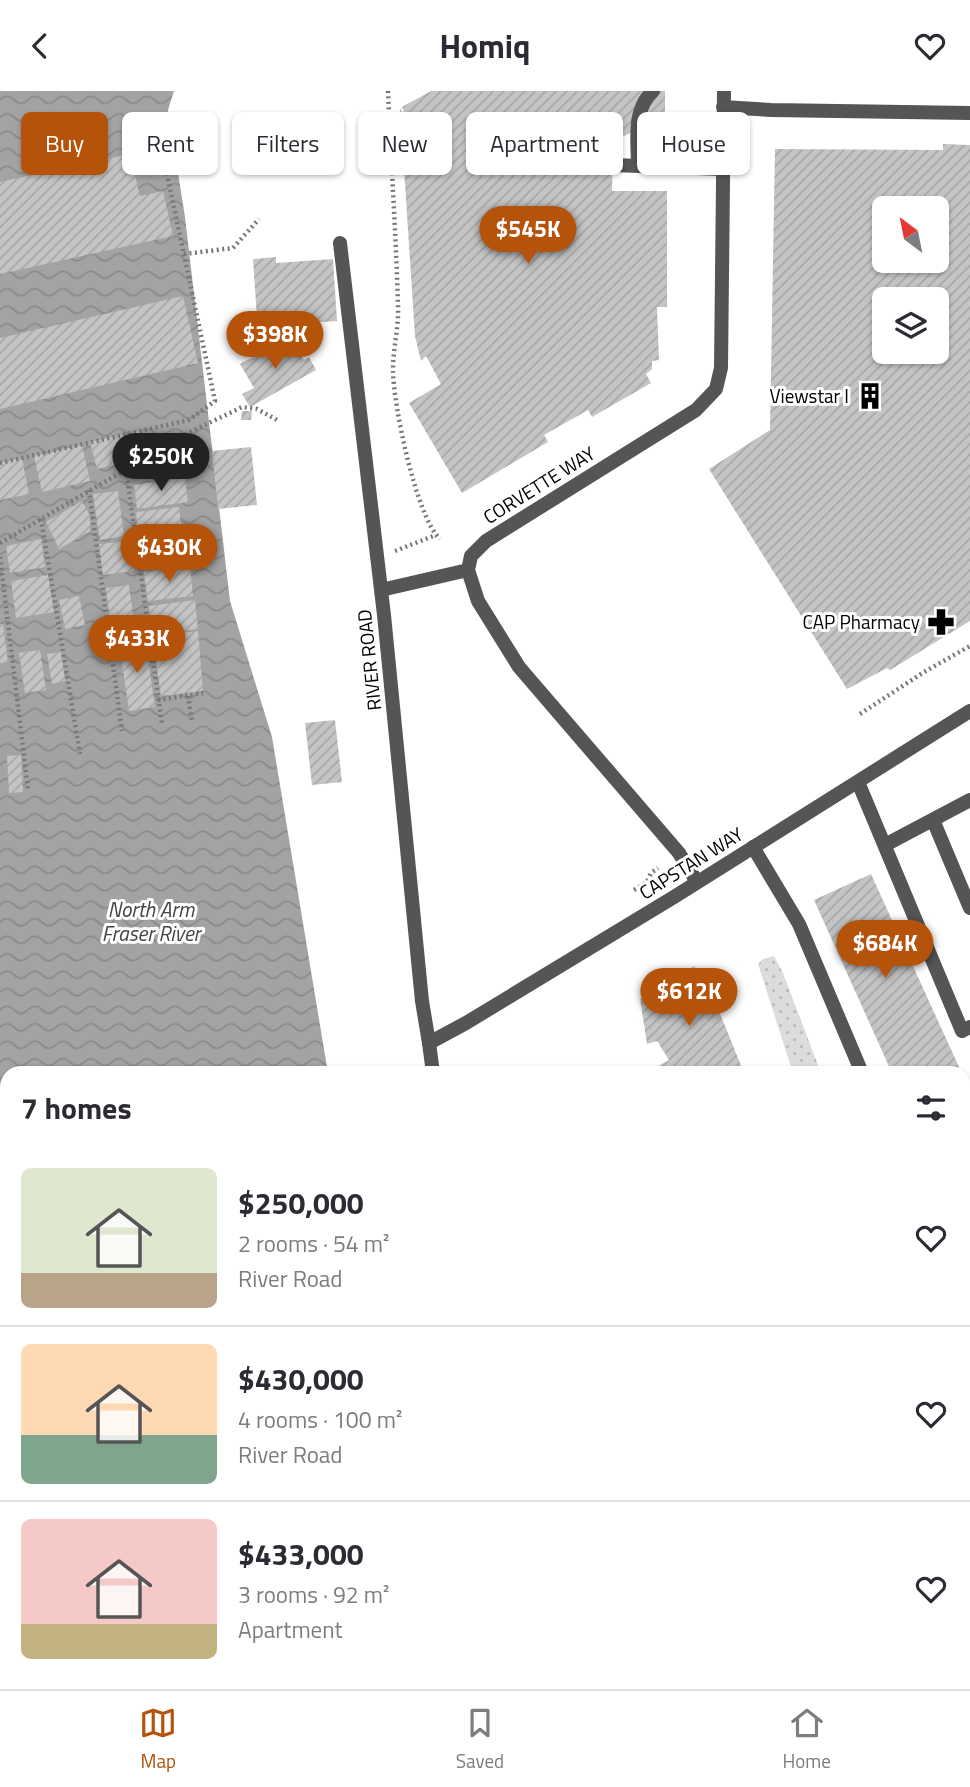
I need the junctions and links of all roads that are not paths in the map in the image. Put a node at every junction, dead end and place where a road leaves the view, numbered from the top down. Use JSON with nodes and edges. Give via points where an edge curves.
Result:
{"nodes":[{"id":1,"x":653,"y":91,"type":"edge"},
{"id":2,"x":724,"y":91,"type":"edge"},
{"id":3,"x":723,"y":107,"type":"junction"},
{"id":4,"x":640,"y":112,"type":"edge"},
{"id":5,"x":723,"y":112,"type":"edge"},
{"id":6,"x":970,"y":113,"type":"edge"},
{"id":7,"x":723,"y":175,"type":"edge"},
{"id":8,"x":340,"y":243,"type":"dead end"},
{"id":9,"x":468,"y":570,"type":"junction"},
{"id":10,"x":381,"y":590,"type":"junction"},
{"id":11,"x":970,"y":711,"type":"edge"},
{"id":12,"x":858,"y":782,"type":"junction"},
{"id":13,"x":970,"y":800,"type":"edge"},
{"id":14,"x":933,"y":820,"type":"junction"},
{"id":15,"x":885,"y":845,"type":"junction"},
{"id":16,"x":753,"y":847,"type":"junction"},
{"id":17,"x":697,"y":882,"type":"junction"},
{"id":18,"x":970,"y":908,"type":"edge"},
{"id":19,"x":970,"y":1027,"type":"edge"},
{"id":20,"x":429,"y":1043,"type":"junction"},
{"id":21,"x":432,"y":1066,"type":"edge"},
{"id":22,"x":859,"y":1066,"type":"edge"}],
"edges":[{"from":1,"to":4,"type":"street"},
{"from":2,"to":3,"type":"street","name":"CORVETTE WAY"},
{"from":3,"to":5,"type":"street","name":"CORVETTE WAY"},
{"from":3,"to":6,"type":"street"},
{"from":7,"to":9,"type":"street","name":"CORVETTE WAY","via":[[721,368],[716,389],[696,410],[486,541],[471,556]]},
{"from":8,"to":10,"type":"street","name":"RIVER ROAD"},
{"from":9,"to":10,"type":"street"},
{"from":9,"to":17,"type":"street","via":[[478,601],[519,667],[679,853]]},
{"from":10,"to":20,"type":"street","name":"RIVER ROAD"},
{"from":11,"to":12,"type":"street","name":"CAPSTAN WAY"},
{"from":12,"to":15,"type":"street"},
{"from":12,"to":16,"type":"street","name":"CAPSTAN WAY"},
{"from":13,"to":14,"type":"street"},
{"from":14,"to":15,"type":"street"},
{"from":14,"to":18,"type":"street"},
{"from":15,"to":19,"type":"street","via":[[962,1031]]},
{"from":16,"to":17,"type":"street","name":"CAPSTAN WAY"},
{"from":16,"to":22,"type":"street","via":[[799,924]]},
{"from":17,"to":20,"type":"street","name":"CAPSTAN WAY"},
{"from":20,"to":21,"type":"street","name":"RIVER ROAD"}]}
